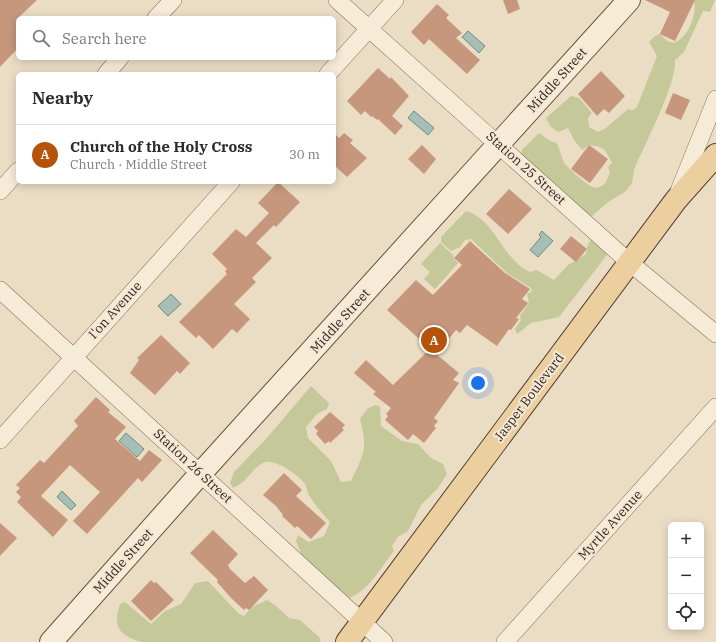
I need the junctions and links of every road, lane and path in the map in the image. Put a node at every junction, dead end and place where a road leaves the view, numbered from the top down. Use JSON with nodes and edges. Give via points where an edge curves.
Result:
{"nodes":[{"id":1,"x":173,"y":0,"type":"edge"},
{"id":2,"x":337,"y":0,"type":"edge"},
{"id":3,"x":395,"y":0,"type":"edge"},
{"id":4,"x":629,"y":0,"type":"edge"},
{"id":5,"x":158,"y":16,"type":"edge"},
{"id":6,"x":370,"y":28,"type":"junction"},
{"id":7,"x":118,"y":60,"type":"edge"},
{"id":8,"x":108,"y":72,"type":"edge"},
{"id":9,"x":330,"y":72,"type":"edge"},
{"id":10,"x":716,"y":99,"type":"edge"},
{"id":11,"x":500,"y":144,"type":"junction"},
{"id":12,"x":716,"y":155,"type":"edge"},
{"id":13,"x":16,"y":173,"type":"edge"},
{"id":14,"x":229,"y":184,"type":"edge"},
{"id":15,"x":0,"y":191,"type":"edge"},
{"id":16,"x":676,"y":200,"type":"junction"},
{"id":17,"x":629,"y":262,"type":"junction"},
{"id":18,"x":0,"y":290,"type":"edge"},
{"id":19,"x":716,"y":334,"type":"edge"},
{"id":20,"x":73,"y":356,"type":"junction"},
{"id":21,"x":716,"y":407,"type":"edge"},
{"id":22,"x":0,"y":440,"type":"edge"},
{"id":23,"x":201,"y":473,"type":"junction"},
{"id":24,"x":361,"y":622,"type":"junction"},
{"id":25,"x":51,"y":642,"type":"edge"},
{"id":26,"x":347,"y":642,"type":"edge"},
{"id":27,"x":384,"y":642,"type":"edge"},
{"id":28,"x":505,"y":642,"type":"edge"}],
"edges":[{"from":1,"to":5,"type":"street"},
{"from":2,"to":6,"type":"street","name":"Station 25 Street"},
{"from":3,"to":6,"type":"street"},
{"from":4,"to":11,"type":"street","name":"Middle Street"},
{"from":6,"to":9,"type":"street"},
{"from":6,"to":11,"type":"street","name":"Station 25 Street"},
{"from":7,"to":8,"type":"street"},
{"from":10,"to":16,"type":"street"},
{"from":11,"to":17,"type":"street","name":"Station 25 Street"},
{"from":11,"to":23,"type":"street","name":"Middle Street"},
{"from":12,"to":16,"type":"main road","name":"Jasper Boulevard"},
{"from":13,"to":15,"type":"street"},
{"from":14,"to":20,"type":"street","name":"I'on Avenue"},
{"from":16,"to":17,"type":"main road","name":"Jasper Boulevard"},
{"from":17,"to":19,"type":"street","name":"Station 25 Street"},
{"from":17,"to":24,"type":"main road","name":"Jasper Boulevard"},
{"from":18,"to":20,"type":"street","name":"Station 26 Street"},
{"from":20,"to":22,"type":"street","name":"I'on Avenue"},
{"from":20,"to":23,"type":"street","name":"Station 26 Street"},
{"from":21,"to":28,"type":"street","name":"Myrtle Avenue"},
{"from":23,"to":24,"type":"street","name":"Station 26 Street"},
{"from":23,"to":25,"type":"street","name":"Middle Street"},
{"from":24,"to":26,"type":"main road","name":"Jasper Boulevard"},
{"from":24,"to":27,"type":"street","name":"Station 26 Street"}]}
